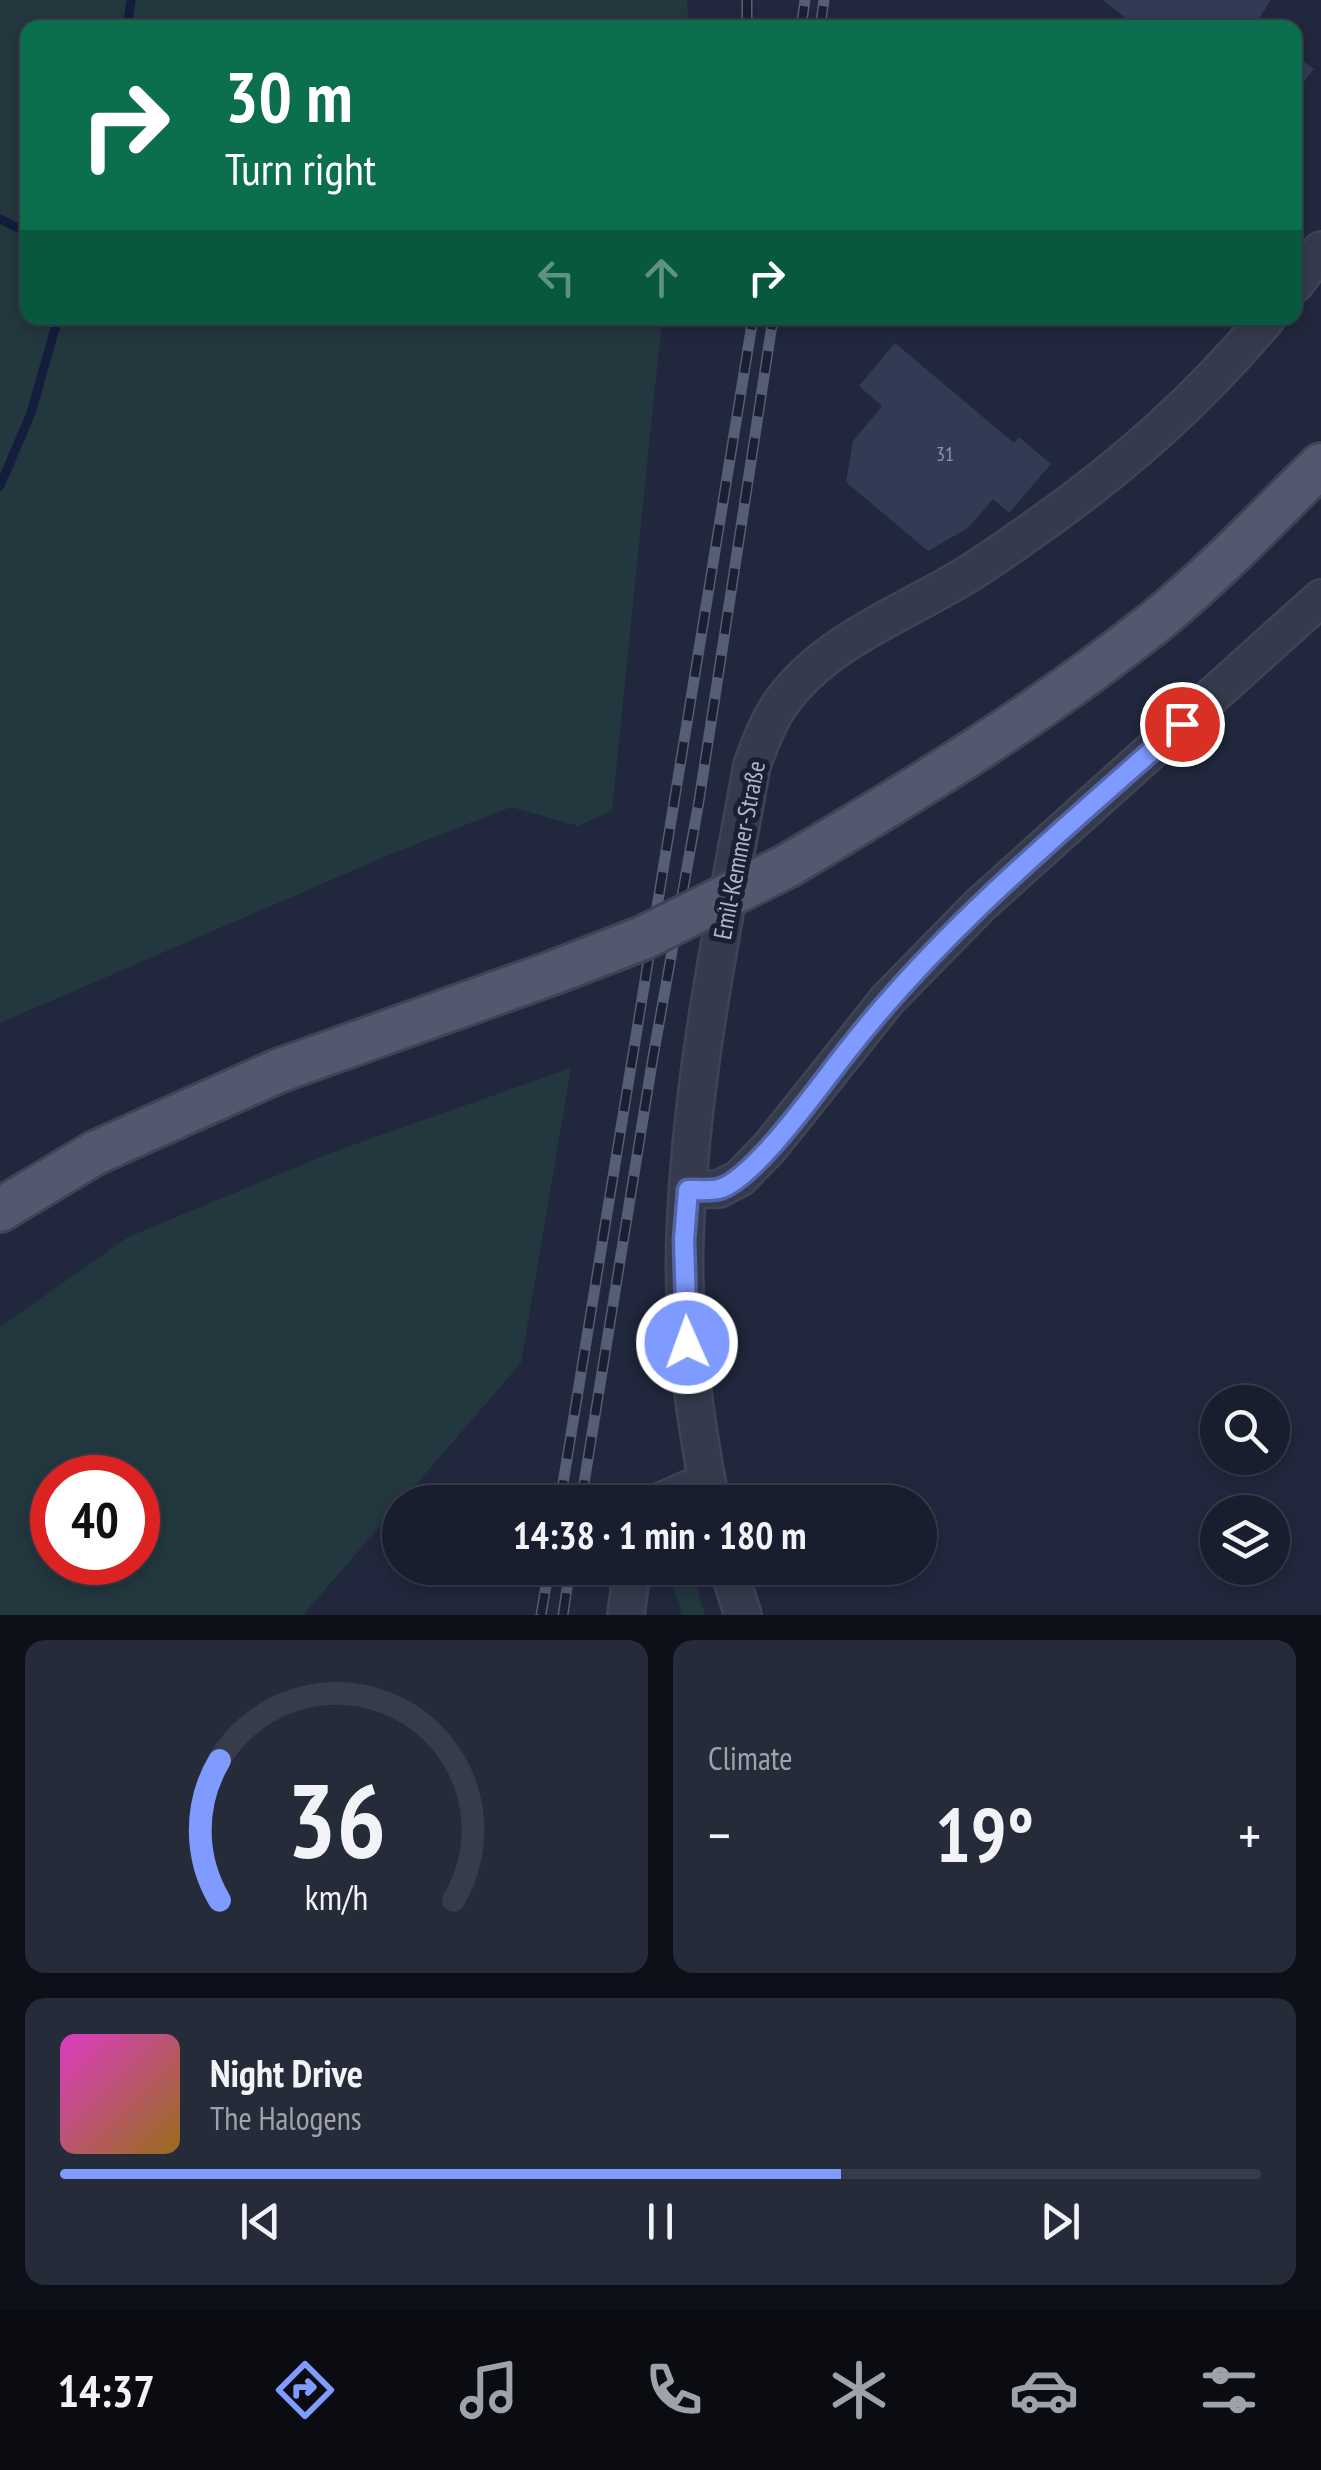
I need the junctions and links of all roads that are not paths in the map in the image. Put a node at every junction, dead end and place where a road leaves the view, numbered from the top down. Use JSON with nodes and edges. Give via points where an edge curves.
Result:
{"nodes":[{"id":1,"x":1321,"y":250,"type":"edge"},
{"id":2,"x":1302,"y":275,"type":"edge"},
{"id":3,"x":1261,"y":325,"type":"edge"},
{"id":4,"x":1321,"y":465,"type":"edge"},
{"id":5,"x":1321,"y":598,"type":"edge"},
{"id":6,"x":688,"y":1190,"type":"junction"},
{"id":7,"x":0,"y":1210,"type":"edge"},
{"id":8,"x":708,"y":1485,"type":"edge"},
{"id":9,"x":630,"y":1585,"type":"edge"},
{"id":10,"x":734,"y":1585,"type":"edge"},
{"id":11,"x":626,"y":1615,"type":"edge"},
{"id":12,"x":744,"y":1615,"type":"edge"}],
"edges":[{"from":1,"to":2,"type":"street"},
{"from":3,"to":6,"type":"street","name":"Emil-Kemmer-Straße","via":[[1179,415],[1093,486],[969,574],[842,646],[780,704],[752,765],[714,982]]},
{"from":4,"to":7,"type":"main road","bridge":true,"via":[[1158,618],[1076,683],[787,866],[643,938],[278,1071],[95,1154]]},
{"from":5,"to":6,"type":"street","via":[[980,905],[888,999],[740,1178],[718,1189]]},
{"from":6,"to":8,"type":"street","name":"Emil-Kemmer-Straße","via":[[687,1343]]},
{"from":9,"to":11,"type":"street"},
{"from":10,"to":12,"type":"street"}]}
